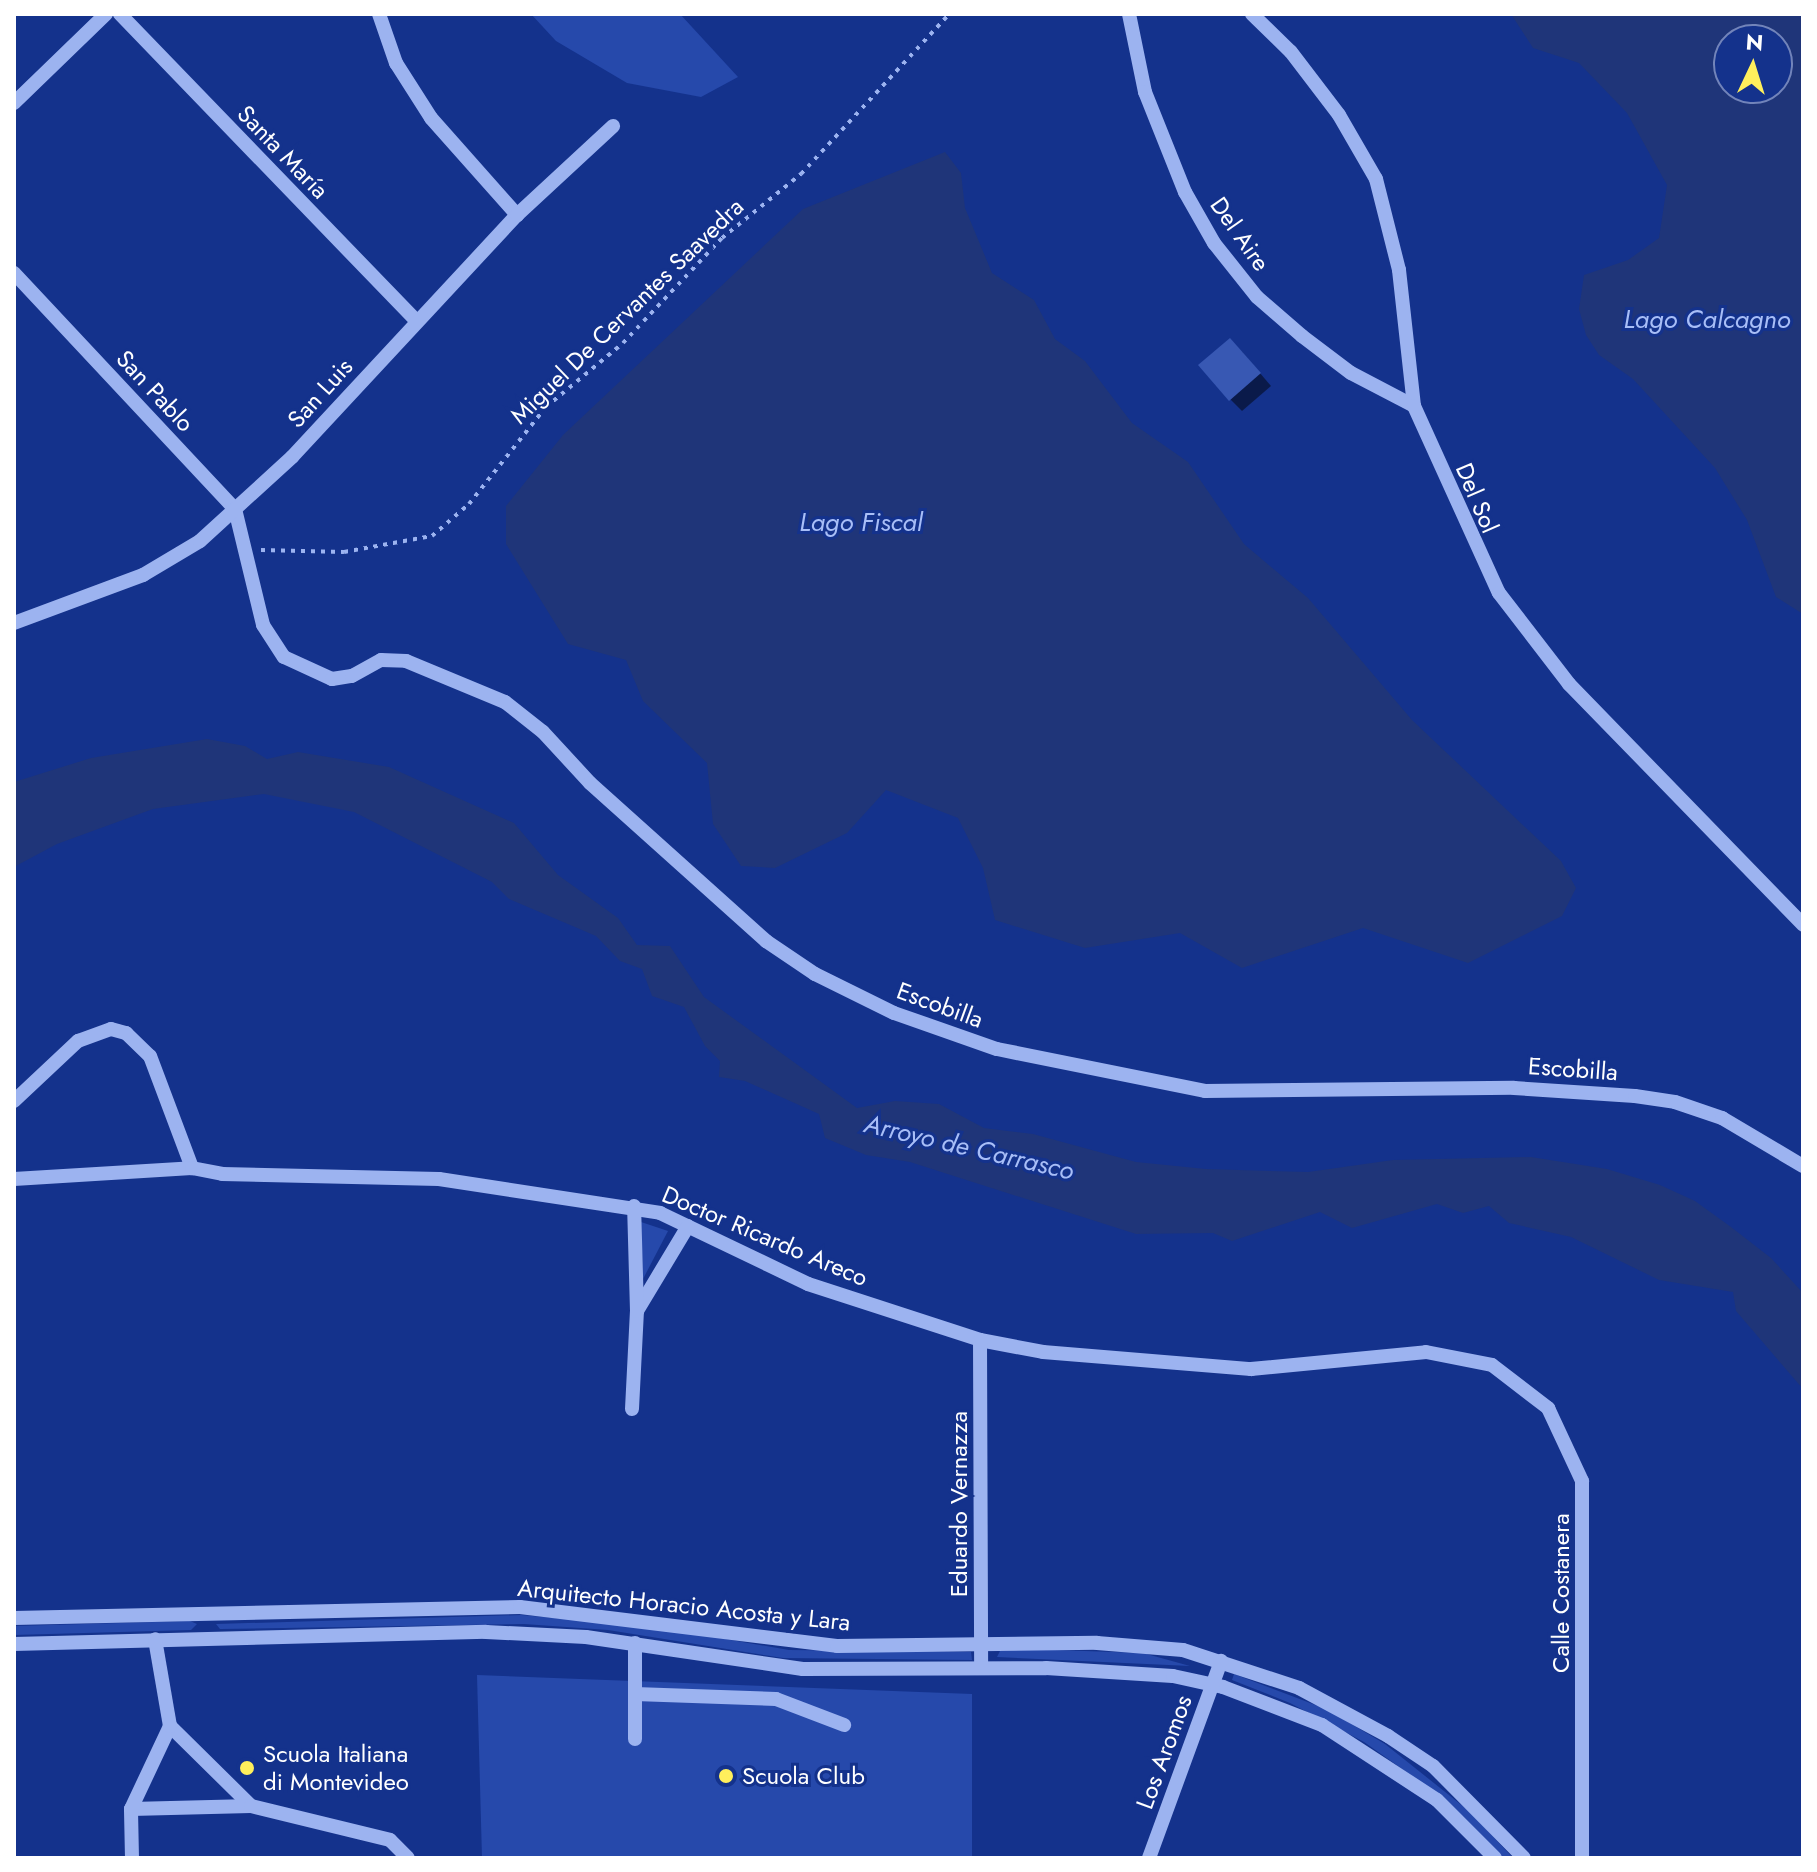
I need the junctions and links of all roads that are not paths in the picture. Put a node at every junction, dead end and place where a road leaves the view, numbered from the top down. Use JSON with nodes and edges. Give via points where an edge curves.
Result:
{"nodes":[{"id":1,"x":106,"y":14,"type":"edge"},
{"id":2,"x":120,"y":14,"type":"edge"},
{"id":3,"x":379,"y":14,"type":"edge"},
{"id":4,"x":1129,"y":14,"type":"edge"},
{"id":5,"x":1252,"y":14,"type":"edge"},
{"id":6,"x":14,"y":103,"type":"edge"},
{"id":7,"x":613,"y":126,"type":"dead end"},
{"id":8,"x":517,"y":215,"type":"junction"},
{"id":9,"x":14,"y":273,"type":"edge"},
{"id":10,"x":415,"y":320,"type":"junction"},
{"id":11,"x":1414,"y":406,"type":"junction"},
{"id":12,"x":235,"y":509,"type":"junction"},
{"id":13,"x":246,"y":549,"type":"joint"},
{"id":14,"x":14,"y":623,"type":"edge"},
{"id":15,"x":1803,"y":925,"type":"edge"},
{"id":16,"x":14,"y":1101,"type":"edge"},
{"id":17,"x":1803,"y":1166,"type":"edge"},
{"id":18,"x":192,"y":1168,"type":"junction"},
{"id":19,"x":14,"y":1179,"type":"edge"},
{"id":20,"x":634,"y":1206,"type":"junction"},
{"id":21,"x":688,"y":1226,"type":"junction"},
{"id":22,"x":637,"y":1311,"type":"junction"},
{"id":23,"x":980,"y":1340,"type":"junction"},
{"id":24,"x":1492,"y":1365,"type":"joint"},
{"id":25,"x":632,"y":1409,"type":"dead end"},
{"id":26,"x":211,"y":1615,"type":"junction"},
{"id":27,"x":14,"y":1618,"type":"edge"},
{"id":28,"x":211,"y":1638,"type":"junction"},
{"id":29,"x":155,"y":1639,"type":"junction"},
{"id":30,"x":635,"y":1643,"type":"junction"},
{"id":31,"x":14,"y":1644,"type":"edge"},
{"id":32,"x":981,"y":1644,"type":"junction"},
{"id":33,"x":1221,"y":1661,"type":"junction"},
{"id":34,"x":981,"y":1668,"type":"junction"},
{"id":35,"x":1212,"y":1685,"type":"junction"},
{"id":36,"x":635,"y":1694,"type":"junction"},
{"id":37,"x":844,"y":1725,"type":"dead end"},
{"id":38,"x":170,"y":1726,"type":"junction"},
{"id":39,"x":635,"y":1739,"type":"dead end"},
{"id":40,"x":251,"y":1806,"type":"junction"},
{"id":41,"x":131,"y":1809,"type":"junction"},
{"id":42,"x":132,"y":1858,"type":"edge"},
{"id":43,"x":408,"y":1858,"type":"edge"},
{"id":44,"x":1149,"y":1858,"type":"edge"},
{"id":45,"x":1495,"y":1858,"type":"edge"},
{"id":46,"x":1524,"y":1858,"type":"edge"},
{"id":47,"x":1582,"y":1858,"type":"edge"}],
"edges":[{"from":1,"to":6,"type":"street"},
{"from":2,"to":10,"type":"street","name":"Santa María"},
{"from":3,"to":8,"type":"street","via":[[396,63],[431,118]]},
{"from":4,"to":11,"type":"street","name":"Del Aire","via":[[1145,92],[1185,192],[1214,243],[1257,297],[1302,336],[1351,373]]},
{"from":5,"to":11,"type":"street","name":"Del Sol","via":[[1291,52],[1339,115],[1376,179],[1399,270]]},
{"from":7,"to":8,"type":"street","name":"San Luis"},
{"from":8,"to":10,"type":"street","name":"San Luis"},
{"from":9,"to":12,"type":"street","name":"San Pablo"},
{"from":10,"to":12,"type":"street","name":"San Luis","via":[[292,457]]},
{"from":11,"to":15,"type":"street","name":"Del Sol","via":[[1479,558],[1519,624],[1569,684]]},
{"from":12,"to":13,"type":"street","name":"San Pablo"},
{"from":12,"to":14,"type":"street","name":"San Luis","via":[[200,541],[143,575]]},
{"from":13,"to":17,"type":"street","name":"Escobilla","via":[[263,625],[284,657],[332,679],[352,676],[381,660],[406,661],[505,702],[766,941],[815,974],[894,1013],[997,1049],[1205,1091],[1553,1088],[1675,1102],[1722,1118]]},
{"from":16,"to":18,"type":"street","via":[[78,1041],[111,1029],[126,1033],[150,1056]]},
{"from":18,"to":19,"type":"street","name":"Doctor Ricardo Areco"},
{"from":18,"to":20,"type":"street","name":"Doctor Ricardo Areco","via":[[439,1179]]},
{"from":20,"to":21,"type":"street","name":"Doctor Ricardo Areco"},
{"from":20,"to":22,"type":"street"},
{"from":21,"to":22,"type":"street"},
{"from":21,"to":23,"type":"street","name":"Doctor Ricardo Areco","via":[[808,1284]]},
{"from":22,"to":25,"type":"street"},
{"from":23,"to":24,"type":"street","name":"Doctor Ricardo Areco","via":[[1069,1357],[1238,1368],[1426,1352]]},
{"from":23,"to":32,"type":"street","name":"Eduardo Vernazza"},
{"from":24,"to":47,"type":"street","name":"Calle Costanera","via":[[1548,1408],[1582,1481]]},
{"from":26,"to":27,"type":"street","name":"Arquitecto Horacio Acosta y Lara"},
{"from":26,"to":28,"type":"street"},
{"from":26,"to":32,"type":"street","name":"Arquitecto Horacio Acosta y Lara","via":[[520,1607],[825,1646]]},
{"from":28,"to":29,"type":"street","name":"Arquitecto Horacio Acosta y Lara"},
{"from":28,"to":30,"type":"street","name":"Arquitecto Horacio Acosta y Lara","via":[[486,1632]]},
{"from":29,"to":31,"type":"street","name":"Arquitecto Horacio Acosta y Lara"},
{"from":29,"to":38,"type":"street"},
{"from":30,"to":34,"type":"street","name":"Arquitecto Horacio Acosta y Lara","via":[[803,1669]]},
{"from":30,"to":36,"type":"street"},
{"from":32,"to":33,"type":"street","name":"Arquitecto Horacio Acosta y Lara","via":[[1142,1645]]},
{"from":32,"to":34,"type":"street","name":"Eduardo Vernazza"},
{"from":33,"to":35,"type":"street","name":"Los Aromos"},
{"from":33,"to":46,"type":"street","name":"Arquitecto Horacio Acosta y Lara","via":[[1299,1688],[1388,1736],[1433,1766]]},
{"from":34,"to":35,"type":"street","name":"Arquitecto Horacio Acosta y Lara","via":[[1129,1671]]},
{"from":35,"to":44,"type":"street","name":"Los Aromos"},
{"from":35,"to":45,"type":"street","name":"Arquitecto Horacio Acosta y Lara","via":[[1292,1711],[1379,1759],[1437,1800]]},
{"from":36,"to":37,"type":"street","via":[[776,1699]]},
{"from":36,"to":39,"type":"street"},
{"from":38,"to":40,"type":"street"},
{"from":38,"to":41,"type":"street"},
{"from":40,"to":41,"type":"street"},
{"from":40,"to":43,"type":"street","via":[[390,1840]]},
{"from":41,"to":42,"type":"street"}]}
